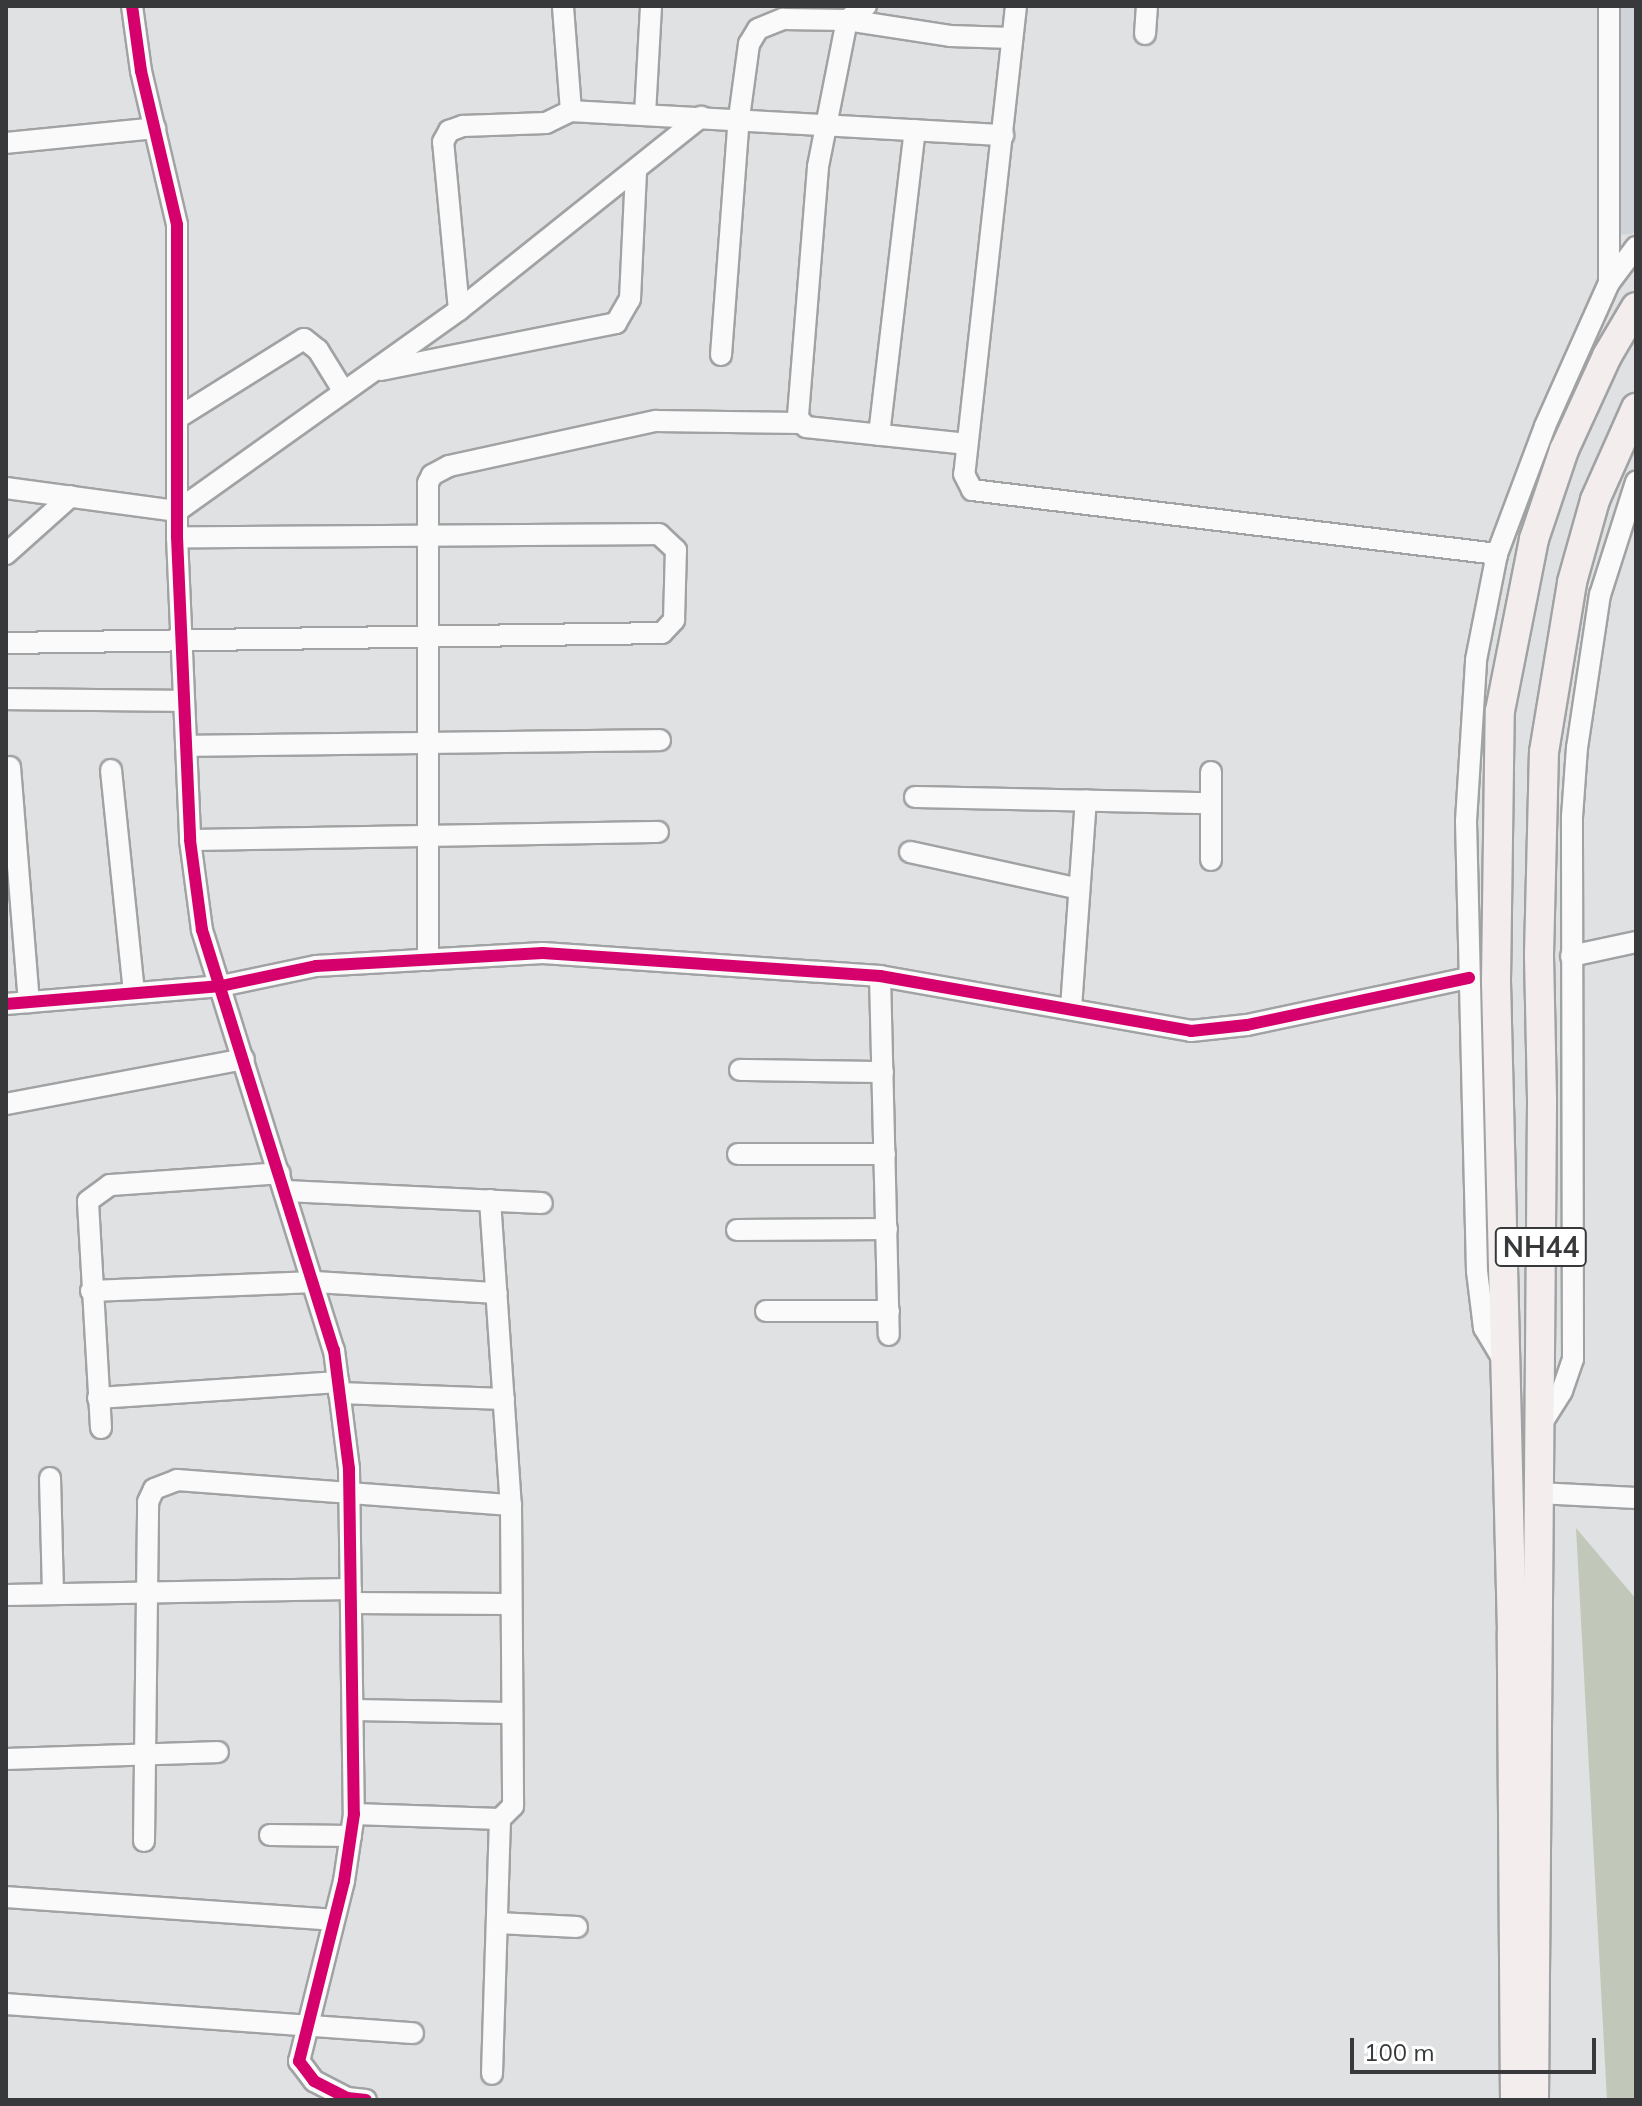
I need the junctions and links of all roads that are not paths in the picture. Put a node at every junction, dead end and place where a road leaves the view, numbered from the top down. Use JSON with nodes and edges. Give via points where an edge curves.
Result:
{"nodes":[{"id":1,"x":132,"y":6,"type":"edge"},
{"id":2,"x":563,"y":6,"type":"edge"},
{"id":3,"x":651,"y":6,"type":"edge"},
{"id":4,"x":866,"y":6,"type":"edge"},
{"id":5,"x":1016,"y":6,"type":"edge"},
{"id":6,"x":1147,"y":6,"type":"edge"},
{"id":7,"x":1604,"y":7,"type":"edge"},
{"id":8,"x":847,"y":20,"type":"junction"},
{"id":9,"x":1145,"y":34,"type":"dead end"},
{"id":10,"x":1012,"y":38,"type":"junction"},
{"id":11,"x":571,"y":111,"type":"junction"},
{"id":12,"x":645,"y":114,"type":"junction"},
{"id":13,"x":701,"y":117,"type":"junction"},
{"id":14,"x":739,"y":118,"type":"junction"},
{"id":15,"x":826,"y":126,"type":"junction"},
{"id":16,"x":155,"y":128,"type":"junction"},
{"id":17,"x":915,"y":130,"type":"junction"},
{"id":18,"x":1003,"y":135,"type":"junction"},
{"id":19,"x":6,"y":143,"type":"edge"},
{"id":20,"x":636,"y":171,"type":"junction"},
{"id":21,"x":1636,"y":247,"type":"edge"},
{"id":22,"x":1609,"y":283,"type":"junction"},
{"id":23,"x":1636,"y":307,"type":"edge"},
{"id":24,"x":459,"y":310,"type":"junction"},
{"id":25,"x":721,"y":355,"type":"dead end"},
{"id":26,"x":375,"y":371,"type":"junction"},
{"id":27,"x":344,"y":392,"type":"junction"},
{"id":28,"x":1636,"y":408,"type":"edge"},
{"id":29,"x":179,"y":417,"type":"junction"},
{"id":30,"x":800,"y":423,"type":"junction"},
{"id":31,"x":879,"y":435,"type":"junction"},
{"id":32,"x":967,"y":444,"type":"junction"},
{"id":33,"x":1636,"y":482,"type":"edge"},
{"id":34,"x":6,"y":488,"type":"edge"},
{"id":35,"x":71,"y":496,"type":"junction"},
{"id":36,"x":177,"y":511,"type":"junction"},
{"id":37,"x":428,"y":533,"type":"junction"},
{"id":38,"x":177,"y":537,"type":"junction"},
{"id":39,"x":6,"y":554,"type":"edge"},
{"id":40,"x":1497,"y":554,"type":"junction"},
{"id":41,"x":428,"y":638,"type":"junction"},
{"id":42,"x":182,"y":642,"type":"junction"},
{"id":43,"x":6,"y":643,"type":"edge"},
{"id":44,"x":6,"y":699,"type":"edge"},
{"id":45,"x":184,"y":701,"type":"junction"},
{"id":46,"x":660,"y":740,"type":"dead end"},
{"id":47,"x":428,"y":743,"type":"junction"},
{"id":48,"x":186,"y":746,"type":"junction"},
{"id":49,"x":10,"y":767,"type":"dead end"},
{"id":50,"x":111,"y":770,"type":"dead end"},
{"id":51,"x":1211,"y":772,"type":"dead end"},
{"id":52,"x":915,"y":797,"type":"dead end"},
{"id":53,"x":1086,"y":801,"type":"junction"},
{"id":54,"x":1211,"y":803,"type":"junction"},
{"id":55,"x":658,"y":832,"type":"dead end"},
{"id":56,"x":428,"y":836,"type":"junction"},
{"id":57,"x":190,"y":840,"type":"junction"},
{"id":58,"x":910,"y":852,"type":"dead end"},
{"id":59,"x":1211,"y":860,"type":"dead end"},
{"id":60,"x":1079,"y":889,"type":"junction"},
{"id":61,"x":1636,"y":942,"type":"edge"},
{"id":62,"x":1571,"y":956,"type":"junction"},
{"id":63,"x":428,"y":960,"type":"junction"},
{"id":64,"x":880,"y":976,"type":"junction"},
{"id":65,"x":1469,"y":978,"type":"junction"},
{"id":66,"x":221,"y":986,"type":"junction"},
{"id":67,"x":134,"y":993,"type":"junction"},
{"id":68,"x":29,"y":1002,"type":"junction"},
{"id":69,"x":6,"y":1004,"type":"edge"},
{"id":70,"x":1071,"y":1008,"type":"junction"},
{"id":71,"x":244,"y":1059,"type":"junction"},
{"id":72,"x":740,"y":1070,"type":"dead end"},
{"id":73,"x":883,"y":1072,"type":"junction"},
{"id":74,"x":6,"y":1104,"type":"edge"},
{"id":75,"x":738,"y":1154,"type":"dead end"},
{"id":76,"x":885,"y":1154,"type":"junction"},
{"id":77,"x":282,"y":1182,"type":"junction"},
{"id":78,"x":490,"y":1200,"type":"junction"},
{"id":79,"x":542,"y":1203,"type":"dead end"},
{"id":80,"x":887,"y":1229,"type":"junction"},
{"id":81,"x":737,"y":1230,"type":"dead end"},
{"id":82,"x":315,"y":1282,"type":"junction"},
{"id":83,"x":91,"y":1291,"type":"junction"},
{"id":84,"x":497,"y":1293,"type":"junction"},
{"id":85,"x":766,"y":1311,"type":"dead end"},
{"id":86,"x":889,"y":1311,"type":"junction"},
{"id":87,"x":889,"y":1335,"type":"dead end"},
{"id":88,"x":1504,"y":1361,"type":"junction"},
{"id":89,"x":338,"y":1387,"type":"junction"},
{"id":90,"x":98,"y":1398,"type":"junction"},
{"id":91,"x":504,"y":1399,"type":"junction"},
{"id":92,"x":1540,"y":1427,"type":"junction"},
{"id":93,"x":101,"y":1428,"type":"dead end"},
{"id":94,"x":50,"y":1478,"type":"dead end"},
{"id":95,"x":1538,"y":1493,"type":"junction"},
{"id":96,"x":349,"y":1494,"type":"junction"},
{"id":97,"x":1636,"y":1498,"type":"edge"},
{"id":98,"x":511,"y":1505,"type":"junction"},
{"id":99,"x":146,"y":1593,"type":"junction"},
{"id":100,"x":53,"y":1594,"type":"junction"},
{"id":101,"x":6,"y":1595,"type":"edge"},
{"id":102,"x":351,"y":1596,"type":"junction"},
{"id":103,"x":511,"y":1604,"type":"junction"},
{"id":104,"x":353,"y":1710,"type":"junction"},
{"id":105,"x":512,"y":1713,"type":"junction"},
{"id":106,"x":218,"y":1752,"type":"dead end"},
{"id":107,"x":144,"y":1755,"type":"junction"},
{"id":108,"x":6,"y":1759,"type":"edge"},
{"id":109,"x":354,"y":1814,"type":"junction"},
{"id":110,"x":500,"y":1819,"type":"junction"},
{"id":111,"x":270,"y":1835,"type":"dead end"},
{"id":112,"x":351,"y":1836,"type":"junction"},
{"id":113,"x":144,"y":1841,"type":"dead end"},
{"id":114,"x":6,"y":1897,"type":"edge"},
{"id":115,"x":333,"y":1920,"type":"junction"},
{"id":116,"x":498,"y":1923,"type":"junction"},
{"id":117,"x":577,"y":1927,"type":"dead end"},
{"id":118,"x":6,"y":2004,"type":"edge"},
{"id":119,"x":309,"y":2025,"type":"junction"},
{"id":120,"x":413,"y":2033,"type":"dead end"},
{"id":121,"x":492,"y":2074,"type":"dead end"},
{"id":122,"x":366,"y":2100,"type":"edge"},
{"id":123,"x":1515,"y":2100,"type":"edge"},
{"id":124,"x":1534,"y":2100,"type":"edge"}],
"edges":[{"from":1,"to":16,"type":"street"},
{"from":2,"to":11,"type":"street"},
{"from":3,"to":12,"type":"street"},
{"from":4,"to":8,"type":"street"},
{"from":5,"to":10,"type":"street"},
{"from":6,"to":9,"type":"street"},
{"from":7,"to":22,"type":"street"},
{"from":8,"to":10,"type":"street","via":[[950,36]]},
{"from":8,"to":14,"type":"street","via":[[783,19],[758,29],[749,44]]},
{"from":8,"to":15,"type":"street"},
{"from":10,"to":18,"type":"street"},
{"from":11,"to":12,"type":"street"},
{"from":11,"to":24,"type":"street","via":[[546,123],[449,131],[442,161]]},
{"from":12,"to":13,"type":"street"},
{"from":13,"to":14,"type":"street"},
{"from":13,"to":20,"type":"street"},
{"from":14,"to":15,"type":"street"},
{"from":14,"to":25,"type":"street"},
{"from":15,"to":17,"type":"street"},
{"from":15,"to":30,"type":"street","via":[[813,209]]},
{"from":16,"to":19,"type":"street"},
{"from":16,"to":29,"type":"street","via":[[177,225]]},
{"from":17,"to":18,"type":"street"},
{"from":17,"to":31,"type":"street"},
{"from":18,"to":32,"type":"street"},
{"from":20,"to":24,"type":"street"},
{"from":20,"to":26,"type":"street","via":[[630,299],[616,323]]},
{"from":21,"to":22,"type":"street"},
{"from":22,"to":40,"type":"street","via":[[1545,426]]},
{"from":23,"to":88,"type":"highway","number":"NH44","via":[[1564,450],[1534,539],[1500,711],[1495,866]]},
{"from":24,"to":26,"type":"street"},
{"from":26,"to":27,"type":"street"},
{"from":27,"to":29,"type":"street","via":[[318,350],[304,339]]},
{"from":27,"to":36,"type":"street"},
{"from":28,"to":92,"type":"highway","number":"NH44","via":[[1595,500],[1576,568],[1544,752]]},
{"from":29,"to":36,"type":"street"},
{"from":30,"to":31,"type":"street"},
{"from":30,"to":37,"type":"street","via":[[656,421],[449,466],[428,483]]},
{"from":31,"to":32,"type":"street"},
{"from":32,"to":40,"type":"street","via":[[966,481],[981,493]]},
{"from":33,"to":62,"type":"street","via":[[1609,556],[1584,686],[1572,817]]},
{"from":34,"to":35,"type":"street"},
{"from":35,"to":36,"type":"street"},
{"from":35,"to":39,"type":"street"},
{"from":36,"to":38,"type":"street"},
{"from":37,"to":38,"type":"street"},
{"from":37,"to":41,"type":"street"},
{"from":37,"to":41,"type":"street","via":[[659,534],[676,550],[674,620],[662,633]]},
{"from":38,"to":42,"type":"street"},
{"from":40,"to":65,"type":"street","via":[[1476,660],[1469,743]]},
{"from":41,"to":42,"type":"street"},
{"from":41,"to":47,"type":"street"},
{"from":42,"to":43,"type":"street"},
{"from":42,"to":45,"type":"street"},
{"from":44,"to":45,"type":"street"},
{"from":45,"to":48,"type":"street"},
{"from":46,"to":47,"type":"street"},
{"from":47,"to":48,"type":"street"},
{"from":47,"to":56,"type":"street"},
{"from":48,"to":57,"type":"street"},
{"from":49,"to":68,"type":"street"},
{"from":50,"to":67,"type":"street"},
{"from":51,"to":54,"type":"street"},
{"from":52,"to":53,"type":"street"},
{"from":53,"to":54,"type":"street"},
{"from":53,"to":60,"type":"street"},
{"from":54,"to":59,"type":"street"},
{"from":55,"to":56,"type":"street"},
{"from":56,"to":57,"type":"street"},
{"from":56,"to":63,"type":"street"},
{"from":57,"to":66,"type":"street","via":[[202,930]]},
{"from":58,"to":60,"type":"street"},
{"from":60,"to":70,"type":"street"},
{"from":61,"to":62,"type":"street"},
{"from":62,"to":92,"type":"street","via":[[1573,1359],[1562,1391]]},
{"from":63,"to":64,"type":"street","via":[[543,953]]},
{"from":63,"to":66,"type":"street","via":[[316,966]]},
{"from":64,"to":70,"type":"street"},
{"from":64,"to":73,"type":"street"},
{"from":65,"to":70,"type":"street","via":[[1216,1029],[1169,1029]]},
{"from":65,"to":88,"type":"street","via":[[1477,1271],[1484,1328]]},
{"from":66,"to":67,"type":"street"},
{"from":66,"to":71,"type":"street"},
{"from":67,"to":68,"type":"street"},
{"from":68,"to":69,"type":"street"},
{"from":71,"to":74,"type":"street"},
{"from":71,"to":77,"type":"street"},
{"from":72,"to":73,"type":"street"},
{"from":73,"to":76,"type":"street"},
{"from":75,"to":76,"type":"street"},
{"from":76,"to":80,"type":"street"},
{"from":77,"to":78,"type":"street"},
{"from":77,"to":82,"type":"street"},
{"from":77,"to":83,"type":"street","via":[[97,1190],[86,1214]]},
{"from":78,"to":79,"type":"street"},
{"from":78,"to":84,"type":"street"},
{"from":80,"to":81,"type":"street"},
{"from":80,"to":86,"type":"street"},
{"from":82,"to":83,"type":"street"},
{"from":82,"to":84,"type":"street"},
{"from":82,"to":89,"type":"street"},
{"from":83,"to":90,"type":"street"},
{"from":84,"to":91,"type":"street"},
{"from":85,"to":86,"type":"street"},
{"from":86,"to":87,"type":"street"},
{"from":88,"to":123,"type":"highway","number":"NH44"},
{"from":89,"to":90,"type":"street"},
{"from":89,"to":91,"type":"street"},
{"from":89,"to":96,"type":"street"},
{"from":90,"to":93,"type":"street"},
{"from":91,"to":98,"type":"street"},
{"from":92,"to":95,"type":"highway","number":"NH44"},
{"from":94,"to":100,"type":"street"},
{"from":95,"to":97,"type":"street"},
{"from":95,"to":124,"type":"highway","number":"NH44"},
{"from":96,"to":98,"type":"street"},
{"from":96,"to":99,"type":"street","via":[[164,1483],[148,1502]]},
{"from":96,"to":102,"type":"street"},
{"from":98,"to":103,"type":"street"},
{"from":99,"to":100,"type":"street"},
{"from":99,"to":102,"type":"street"},
{"from":99,"to":107,"type":"street"},
{"from":100,"to":101,"type":"street"},
{"from":102,"to":103,"type":"street"},
{"from":102,"to":104,"type":"street"},
{"from":103,"to":105,"type":"street"},
{"from":104,"to":105,"type":"street"},
{"from":104,"to":109,"type":"street"},
{"from":105,"to":110,"type":"street","via":[[513,1806]]},
{"from":106,"to":107,"type":"street"},
{"from":107,"to":108,"type":"street"},
{"from":107,"to":113,"type":"street"},
{"from":109,"to":110,"type":"street"},
{"from":109,"to":112,"type":"street"},
{"from":110,"to":116,"type":"street"},
{"from":111,"to":112,"type":"street"},
{"from":112,"to":115,"type":"street"},
{"from":114,"to":115,"type":"street"},
{"from":115,"to":119,"type":"street"},
{"from":116,"to":117,"type":"street"},
{"from":116,"to":121,"type":"street"},
{"from":118,"to":119,"type":"street"},
{"from":119,"to":120,"type":"street"},
{"from":119,"to":122,"type":"street","via":[[299,2061],[302,2072],[347,2098]]}]}
